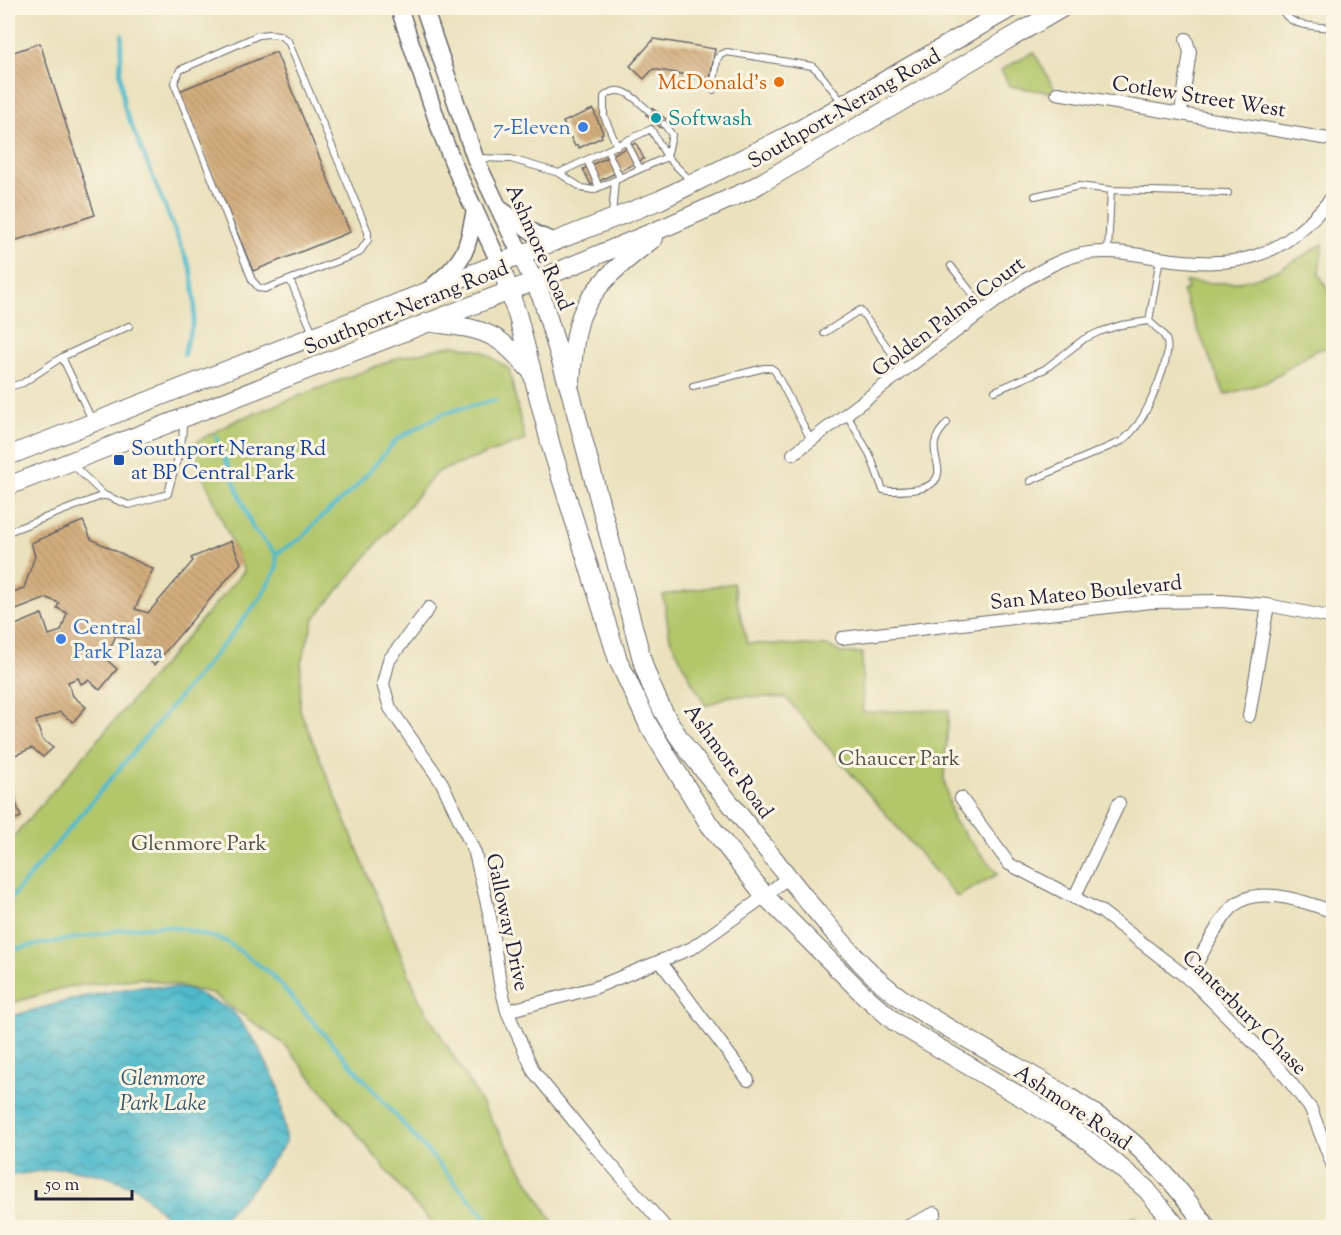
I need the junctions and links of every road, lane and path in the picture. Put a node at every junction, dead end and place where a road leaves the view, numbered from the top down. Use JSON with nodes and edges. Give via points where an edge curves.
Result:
{"nodes":[{"id":1,"x":399,"y":8,"type":"edge"},
{"id":2,"x":423,"y":8,"type":"edge"},
{"id":3,"x":1011,"y":8,"type":"edge"},
{"id":4,"x":1062,"y":8,"type":"edge"},
{"id":5,"x":1281,"y":8,"type":"edge"},
{"id":6,"x":1334,"y":28,"type":"edge"},
{"id":7,"x":1186,"y":39,"type":"dead end"},
{"id":8,"x":713,"y":90,"type":"dead end"},
{"id":9,"x":1057,"y":93,"type":"dead end"},
{"id":10,"x":843,"y":104,"type":"junction"},
{"id":11,"x":649,"y":111,"type":"dead end"},
{"id":12,"x":1181,"y":112,"type":"junction"},
{"id":13,"x":664,"y":124,"type":"dead end"},
{"id":14,"x":1333,"y":137,"type":"edge"},
{"id":15,"x":627,"y":141,"type":"junction"},
{"id":16,"x":617,"y":146,"type":"junction"},
{"id":17,"x":607,"y":150,"type":"junction"},
{"id":18,"x":667,"y":157,"type":"junction"},
{"id":19,"x":475,"y":158,"type":"junction"},
{"id":20,"x":587,"y":160,"type":"junction"},
{"id":21,"x":640,"y":169,"type":"junction"},
{"id":22,"x":560,"y":173,"type":"junction"},
{"id":23,"x":617,"y":179,"type":"junction"},
{"id":24,"x":693,"y":184,"type":"junction"},
{"id":25,"x":599,"y":187,"type":"junction"},
{"id":26,"x":1111,"y":190,"type":"junction"},
{"id":27,"x":1228,"y":193,"type":"dead end"},
{"id":28,"x":1334,"y":195,"type":"edge"},
{"id":29,"x":1035,"y":196,"type":"dead end"},
{"id":30,"x":499,"y":209,"type":"junction"},
{"id":31,"x":474,"y":210,"type":"junction"},
{"id":32,"x":612,"y":220,"type":"junction"},
{"id":33,"x":670,"y":225,"type":"junction"},
{"id":34,"x":556,"y":242,"type":"junction"},
{"id":35,"x":1108,"y":252,"type":"junction"},
{"id":36,"x":521,"y":255,"type":"junction"},
{"id":37,"x":1160,"y":258,"type":"junction"},
{"id":38,"x":500,"y":264,"type":"junction"},
{"id":39,"x":951,"y":266,"type":"dead end"},
{"id":40,"x":290,"y":280,"type":"junction"},
{"id":41,"x":535,"y":281,"type":"junction"},
{"id":42,"x":509,"y":290,"type":"junction"},
{"id":43,"x":425,"y":293,"type":"junction"},
{"id":44,"x":985,"y":310,"type":"junction"},
{"id":45,"x":1149,"y":321,"type":"junction"},
{"id":46,"x":426,"y":322,"type":"junction"},
{"id":47,"x":129,"y":326,"type":"dead end"},
{"id":48,"x":824,"y":333,"type":"dead end"},
{"id":49,"x":314,"y":336,"type":"junction"},
{"id":50,"x":62,"y":357,"type":"junction"},
{"id":51,"x":905,"y":371,"type":"junction"},
{"id":52,"x":532,"y":372,"type":"junction"},
{"id":53,"x":693,"y":386,"type":"dead end"},
{"id":54,"x":8,"y":387,"type":"edge"},
{"id":55,"x":995,"y":392,"type":"dead end"},
{"id":56,"x":571,"y":394,"type":"junction"},
{"id":57,"x":847,"y":415,"type":"junction"},
{"id":58,"x":183,"y":418,"type":"junction"},
{"id":59,"x":93,"y":422,"type":"junction"},
{"id":60,"x":947,"y":423,"type":"dead end"},
{"id":61,"x":812,"y":441,"type":"junction"},
{"id":62,"x":793,"y":454,"type":"dead end"},
{"id":63,"x":8,"y":456,"type":"edge"},
{"id":64,"x":70,"y":462,"type":"junction"},
{"id":65,"x":1030,"y":481,"type":"dead end"},
{"id":66,"x":8,"y":486,"type":"edge"},
{"id":67,"x":104,"y":495,"type":"junction"},
{"id":68,"x":8,"y":531,"type":"edge"},
{"id":69,"x":1268,"y":605,"type":"junction"},
{"id":70,"x":429,"y":608,"type":"dead end"},
{"id":71,"x":1334,"y":618,"type":"edge"},
{"id":72,"x":842,"y":638,"type":"dead end"},
{"id":73,"x":1249,"y":716,"type":"dead end"},
{"id":74,"x":961,"y":798,"type":"dead end"},
{"id":75,"x":1119,"y":803,"type":"dead end"},
{"id":76,"x":788,"y":877,"type":"junction"},
{"id":77,"x":765,"y":896,"type":"junction"},
{"id":78,"x":1074,"y":898,"type":"junction"},
{"id":79,"x":1334,"y":912,"type":"edge"},
{"id":80,"x":660,"y":961,"type":"junction"},
{"id":81,"x":1188,"y":979,"type":"junction"},
{"id":82,"x":507,"y":1011,"type":"junction"},
{"id":83,"x":748,"y":1080,"type":"dead end"},
{"id":84,"x":1334,"y":1169,"type":"edge"},
{"id":85,"x":935,"y":1213,"type":"dead end"},
{"id":86,"x":666,"y":1227,"type":"edge"},
{"id":87,"x":904,"y":1227,"type":"edge"},
{"id":88,"x":1178,"y":1227,"type":"edge"},
{"id":89,"x":1207,"y":1227,"type":"edge"}],
"edges":[{"from":1,"to":31,"type":"main road","name":"Ashmore Road","via":[[438,124]]},
{"from":2,"to":19,"type":"main road","name":"Ashmore Road"},
{"from":3,"to":10,"type":"main road","name":"Southport-Nerang Road"},
{"from":4,"to":33,"type":"main road","name":"Southport-Nerang Road","via":[[749,190]]},
{"from":5,"to":6,"type":"lane","via":[[1294,22]]},
{"from":7,"to":12,"type":"street","via":[[1190,52]]},
{"from":8,"to":10,"type":"lane","via":[[717,60],[728,52],[812,66]]},
{"from":9,"to":12,"type":"street","name":"Cotlew Street West"},
{"from":10,"to":24,"type":"main road","name":"Southport-Nerang Road"},
{"from":11,"to":16,"type":"lane","via":[[623,91],[604,97],[604,116]]},
{"from":12,"to":14,"type":"street","name":"Cotlew Street West"},
{"from":13,"to":18,"type":"lane","via":[[672,135]]},
{"from":15,"to":16,"type":"lane"},
{"from":15,"to":18,"type":"lane","via":[[651,129]]},
{"from":15,"to":21,"type":"lane"},
{"from":16,"to":17,"type":"lane"},
{"from":17,"to":20,"type":"lane"},
{"from":17,"to":23,"type":"lane"},
{"from":18,"to":21,"type":"lane"},
{"from":18,"to":24,"type":"lane"},
{"from":19,"to":22,"type":"lane","via":[[511,159]]},
{"from":19,"to":30,"type":"main road","name":"Ashmore Road"},
{"from":20,"to":22,"type":"lane"},
{"from":20,"to":25,"type":"lane"},
{"from":21,"to":23,"type":"lane"},
{"from":22,"to":25,"type":"lane","via":[[582,188]]},
{"from":23,"to":25,"type":"lane"},
{"from":23,"to":32,"type":"lane"},
{"from":24,"to":32,"type":"main road","name":"Southport-Nerang Road"},
{"from":26,"to":27,"type":"lane"},
{"from":26,"to":29,"type":"lane","via":[[1079,186]]},
{"from":26,"to":35,"type":"lane"},
{"from":28,"to":37,"type":"street","name":"Golden Palms Court","via":[[1309,224],[1259,254],[1210,264]]},
{"from":30,"to":34,"type":"main road","via":[[537,235]]},
{"from":30,"to":36,"type":"main road","name":"Ashmore Road"},
{"from":31,"to":38,"type":"main road","name":"Ashmore Road"},
{"from":31,"to":43,"type":"main road","via":[[464,253]]},
{"from":32,"to":34,"type":"main road","name":"Southport-Nerang Road"},
{"from":33,"to":41,"type":"main road","name":"Southport-Nerang Road"},
{"from":33,"to":56,"type":"main road","via":[[621,265],[587,305],[574,348]]},
{"from":34,"to":36,"type":"main road","name":"Southport-Nerang Road"},
{"from":35,"to":37,"type":"street","name":"Golden Palms Court"},
{"from":35,"to":44,"type":"street","name":"Golden Palms Court","via":[[1082,254],[1051,265]]},
{"from":36,"to":38,"type":"main road","name":"Southport-Nerang Road"},
{"from":36,"to":41,"type":"main road","name":"Ashmore Road"},
{"from":37,"to":45,"type":"lane"},
{"from":38,"to":42,"type":"main road","name":"Ashmore Road"},
{"from":38,"to":43,"type":"main road","name":"Southport-Nerang Road"},
{"from":39,"to":44,"type":"lane"},
{"from":40,"to":40,"type":"lane","via":[[359,253],[365,247],[368,232],[288,40],[279,35],[258,35],[180,70],[174,83],[255,285],[265,289]]},
{"from":40,"to":49,"type":"lane"},
{"from":41,"to":42,"type":"main road","name":"Southport-Nerang Road"},
{"from":41,"to":56,"type":"main road","name":"Ashmore Road"},
{"from":42,"to":46,"type":"main road","name":"Southport-Nerang Road"},
{"from":42,"to":52,"type":"main road","name":"Ashmore Road"},
{"from":43,"to":49,"type":"main road","name":"Southport-Nerang Road"},
{"from":44,"to":51,"type":"street","name":"Golden Palms Court"},
{"from":45,"to":55,"type":"lane","via":[[1099,332],[1045,369]]},
{"from":45,"to":65,"type":"lane","via":[[1164,335],[1167,354],[1139,423],[1122,441]]},
{"from":46,"to":52,"type":"main road","via":[[491,336]]},
{"from":46,"to":58,"type":"main road","name":"Southport-Nerang Road"},
{"from":47,"to":50,"type":"lane"},
{"from":48,"to":51,"type":"lane","via":[[860,310]]},
{"from":49,"to":59,"type":"main road","name":"Southport-Nerang Road"},
{"from":50,"to":54,"type":"lane","via":[[23,383]]},
{"from":50,"to":59,"type":"lane"},
{"from":51,"to":57,"type":"street","name":"Golden Palms Court"},
{"from":52,"to":77,"type":"main road","name":"Ashmore Road","via":[[618,660],[666,756],[709,824]]},
{"from":53,"to":61,"type":"lane","via":[[771,368]]},
{"from":56,"to":76,"type":"main road","name":"Ashmore Road","via":[[644,667],[658,702],[685,745]]},
{"from":57,"to":60,"type":"lane","via":[[870,455],[880,484],[889,491],[934,483],[939,472],[935,443]]},
{"from":57,"to":61,"type":"street","name":"Golden Palms Court"},
{"from":58,"to":64,"type":"main road","name":"Southport-Nerang Road"},
{"from":58,"to":67,"type":"lane","via":[[184,436],[168,494],[129,505]]},
{"from":59,"to":63,"type":"main road","name":"Southport-Nerang Road"},
{"from":61,"to":62,"type":"street","name":"Golden Palms Court"},
{"from":64,"to":66,"type":"main road","name":"Southport-Nerang Road"},
{"from":64,"to":67,"type":"lane"},
{"from":67,"to":68,"type":"lane"},
{"from":69,"to":71,"type":"street","name":"San Mateo Boulevard"},
{"from":69,"to":72,"type":"street","name":"San Mateo Boulevard","via":[[1151,602]]},
{"from":69,"to":73,"type":"street"},
{"from":70,"to":82,"type":"street","name":"Galloway Drive","via":[[389,660],[383,684],[390,708],[442,783],[475,853]]},
{"from":74,"to":78,"type":"street","name":"Canterbury Chase","via":[[1009,864]]},
{"from":75,"to":78,"type":"street"},
{"from":76,"to":77,"type":"street"},
{"from":76,"to":89,"type":"main road","name":"Ashmore Road","via":[[849,949],[903,1000],[1101,1119],[1132,1142],[1159,1167]]},
{"from":77,"to":80,"type":"street","via":[[692,948]]},
{"from":77,"to":88,"type":"main road","name":"Ashmore Road","via":[[895,1022],[1089,1141],[1146,1190]]},
{"from":78,"to":81,"type":"street","name":"Canterbury Chase","via":[[1102,912]]},
{"from":79,"to":81,"type":"street","via":[[1280,896],[1251,896],[1230,909]]},
{"from":80,"to":82,"type":"street","via":[[594,988]]},
{"from":80,"to":83,"type":"street"},
{"from":81,"to":84,"type":"street","name":"Canterbury Chase","via":[[1280,1069],[1311,1109]]},
{"from":82,"to":86,"type":"street","name":"Galloway Drive","via":[[534,1072]]},
{"from":85,"to":87,"type":"street"}]}
